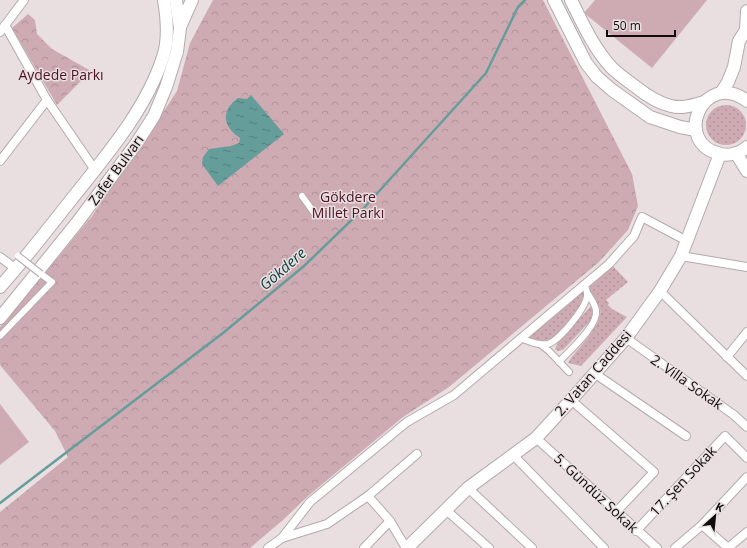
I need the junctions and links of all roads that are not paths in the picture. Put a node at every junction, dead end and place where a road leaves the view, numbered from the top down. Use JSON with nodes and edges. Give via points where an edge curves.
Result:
{"nodes":[{"id":1,"x":24,"y":0,"type":"edge"},
{"id":2,"x":164,"y":0,"type":"edge"},
{"id":3,"x":176,"y":0,"type":"edge"},
{"id":4,"x":192,"y":0,"type":"edge"},
{"id":5,"x":554,"y":0,"type":"edge"},
{"id":6,"x":571,"y":0,"type":"edge"},
{"id":7,"x":747,"y":11,"type":"edge"},
{"id":8,"x":747,"y":26,"type":"edge"},
{"id":9,"x":180,"y":28,"type":"junction"},
{"id":10,"x":3,"y":29,"type":"edge"},
{"id":11,"x":721,"y":93,"type":"junction"},
{"id":12,"x":47,"y":100,"type":"junction"},
{"id":13,"x":747,"y":101,"type":"edge"},
{"id":14,"x":704,"y":102,"type":"junction"},
{"id":15,"x":696,"y":130,"type":"junction"},
{"id":16,"x":747,"y":147,"type":"edge"},
{"id":17,"x":736,"y":153,"type":"junction"},
{"id":18,"x":720,"y":154,"type":"junction"},
{"id":19,"x":0,"y":161,"type":"edge"},
{"id":20,"x":95,"y":170,"type":"junction"},
{"id":21,"x":747,"y":171,"type":"edge"},
{"id":22,"x":302,"y":196,"type":"dead end"},
{"id":23,"x":316,"y":214,"type":"dead end"},
{"id":24,"x":687,"y":241,"type":"junction"},
{"id":25,"x":18,"y":256,"type":"dead end"},
{"id":26,"x":681,"y":256,"type":"junction"},
{"id":27,"x":0,"y":257,"type":"edge"},
{"id":28,"x":747,"y":267,"type":"edge"},
{"id":29,"x":16,"y":269,"type":"junction"},
{"id":30,"x":584,"y":284,"type":"junction"},
{"id":31,"x":0,"y":287,"type":"edge"},
{"id":32,"x":660,"y":291,"type":"junction"},
{"id":33,"x":588,"y":294,"type":"junction"},
{"id":34,"x":0,"y":318,"type":"edge"},
{"id":35,"x":747,"y":332,"type":"edge"},
{"id":36,"x":0,"y":336,"type":"edge"},
{"id":37,"x":520,"y":338,"type":"junction"},
{"id":38,"x":626,"y":338,"type":"junction"},
{"id":39,"x":540,"y":344,"type":"junction"},
{"id":40,"x":727,"y":356,"type":"junction"},
{"id":41,"x":559,"y":362,"type":"junction"},
{"id":42,"x":569,"y":372,"type":"dead end"},
{"id":43,"x":594,"y":373,"type":"junction"},
{"id":44,"x":747,"y":376,"type":"edge"},
{"id":45,"x":571,"y":400,"type":"junction"},
{"id":46,"x":747,"y":427,"type":"edge"},
{"id":47,"x":686,"y":436,"type":"dead end"},
{"id":48,"x":536,"y":438,"type":"junction"},
{"id":49,"x":417,"y":454,"type":"dead end"},
{"id":50,"x":513,"y":455,"type":"junction"},
{"id":51,"x":747,"y":458,"type":"edge"},
{"id":52,"x":747,"y":477,"type":"edge"},
{"id":53,"x":468,"y":488,"type":"junction"},
{"id":54,"x":368,"y":496,"type":"junction"},
{"id":55,"x":446,"y":510,"type":"junction"},
{"id":56,"x":616,"y":512,"type":"junction"},
{"id":57,"x":390,"y":521,"type":"junction"},
{"id":58,"x":702,"y":525,"type":"junction"},
{"id":59,"x":636,"y":530,"type":"junction"},
{"id":60,"x":747,"y":532,"type":"edge"},
{"id":61,"x":282,"y":538,"type":"junction"},
{"id":62,"x":268,"y":548,"type":"edge"},
{"id":63,"x":364,"y":548,"type":"edge"},
{"id":64,"x":407,"y":548,"type":"edge"},
{"id":65,"x":489,"y":548,"type":"edge"},
{"id":66,"x":532,"y":548,"type":"edge"},
{"id":67,"x":604,"y":548,"type":"edge"},
{"id":68,"x":657,"y":548,"type":"edge"},
{"id":69,"x":676,"y":548,"type":"edge"},
{"id":70,"x":728,"y":548,"type":"edge"}],
"edges":[{"from":1,"to":10,"type":"street"},
{"from":2,"to":20,"type":"main road","name":"Zafer Bulvarı","via":[[166,40],[163,57],[135,115]]},
{"from":3,"to":9,"type":"main road","name":"Zafer Bulvarı"},
{"from":4,"to":9,"type":"main road"},
{"from":5,"to":15,"type":"main road","via":[[586,63],[612,90],[650,117]]},
{"from":6,"to":14,"type":"main road","via":[[601,55],[628,81],[658,102],[672,107],[688,107]]},
{"from":7,"to":8,"type":"main road"},
{"from":8,"to":11,"type":"main road","via":[[739,41],[734,67]]},
{"from":9,"to":34,"type":"main road","name":"Zafer Bulvarı","via":[[177,52],[154,116],[76,224]]},
{"from":10,"to":12,"type":"street"},
{"from":11,"to":13,"type":"main road","via":[[732,93]]},
{"from":11,"to":14,"type":"main road"},
{"from":12,"to":19,"type":"street"},
{"from":12,"to":20,"type":"street"},
{"from":14,"to":15,"type":"main road","via":[[698,111]]},
{"from":15,"to":18,"type":"main road","via":[[706,148]]},
{"from":16,"to":17,"type":"main road"},
{"from":17,"to":18,"type":"main road"},
{"from":17,"to":21,"type":"main road"},
{"from":18,"to":24,"type":"main road","name":"2. Vatan Caddesi"},
{"from":20,"to":29,"type":"main road","name":"Zafer Bulvarı"},
{"from":22,"to":23,"type":"street"},
{"from":24,"to":26,"type":"main road","name":"2. Vatan Caddesi"},
{"from":24,"to":30,"type":"street","via":[[642,217],[634,236],[609,264]]},
{"from":25,"to":36,"type":"street","bridge":true,"via":[[52,282]]},
{"from":26,"to":28,"type":"street"},
{"from":26,"to":32,"type":"main road","name":"2. Vatan Caddesi"},
{"from":27,"to":29,"type":"street"},
{"from":29,"to":31,"type":"main road","name":"Zafer Bulvarı"},
{"from":30,"to":33,"type":"street"},
{"from":30,"to":37,"type":"street"},
{"from":32,"to":38,"type":"main road","name":"2. Vatan Caddesi"},
{"from":32,"to":40,"type":"street"},
{"from":33,"to":39,"type":"street","via":[[583,306],[556,339],[548,344]]},
{"from":33,"to":41,"type":"street","via":[[596,311],[596,318]]},
{"from":35,"to":40,"type":"street"},
{"from":37,"to":39,"type":"street"},
{"from":37,"to":61,"type":"street","via":[[454,394],[407,422],[310,502]]},
{"from":38,"to":43,"type":"main road","name":"2. Vatan Caddesi"},
{"from":38,"to":46,"type":"street","name":"2. Villa Sokak"},
{"from":39,"to":41,"type":"street"},
{"from":40,"to":44,"type":"street"},
{"from":41,"to":42,"type":"street"},
{"from":43,"to":45,"type":"main road","name":"2. Vatan Caddesi"},
{"from":43,"to":47,"type":"street"},
{"from":45,"to":48,"type":"main road","name":"2. Vatan Caddesi"},
{"from":45,"to":56,"type":"street","via":[[654,472]]},
{"from":48,"to":50,"type":"main road","name":"2. Vatan Caddesi"},
{"from":48,"to":56,"type":"street","name":"5. Gündüz Sokak"},
{"from":49,"to":54,"type":"street"},
{"from":50,"to":53,"type":"main road","name":"2. Vatan Caddesi"},
{"from":50,"to":67,"type":"street"},
{"from":51,"to":59,"type":"street","name":"17. Şen Sokak","via":[[724,436]]},
{"from":52,"to":58,"type":"street"},
{"from":53,"to":55,"type":"main road","name":"2. Vatan Caddesi"},
{"from":53,"to":66,"type":"street"},
{"from":54,"to":57,"type":"street"},
{"from":54,"to":61,"type":"street","via":[[327,524]]},
{"from":55,"to":64,"type":"main road","name":"2. Vatan Caddesi"},
{"from":55,"to":65,"type":"street"},
{"from":56,"to":59,"type":"street","name":"5. Gündüz Sokak"},
{"from":57,"to":63,"type":"street"},
{"from":57,"to":64,"type":"street"},
{"from":58,"to":69,"type":"street"},
{"from":58,"to":70,"type":"street"},
{"from":59,"to":68,"type":"street","name":"5. Gündüz Sokak"},
{"from":60,"to":70,"type":"street"},
{"from":61,"to":62,"type":"street"}]}
